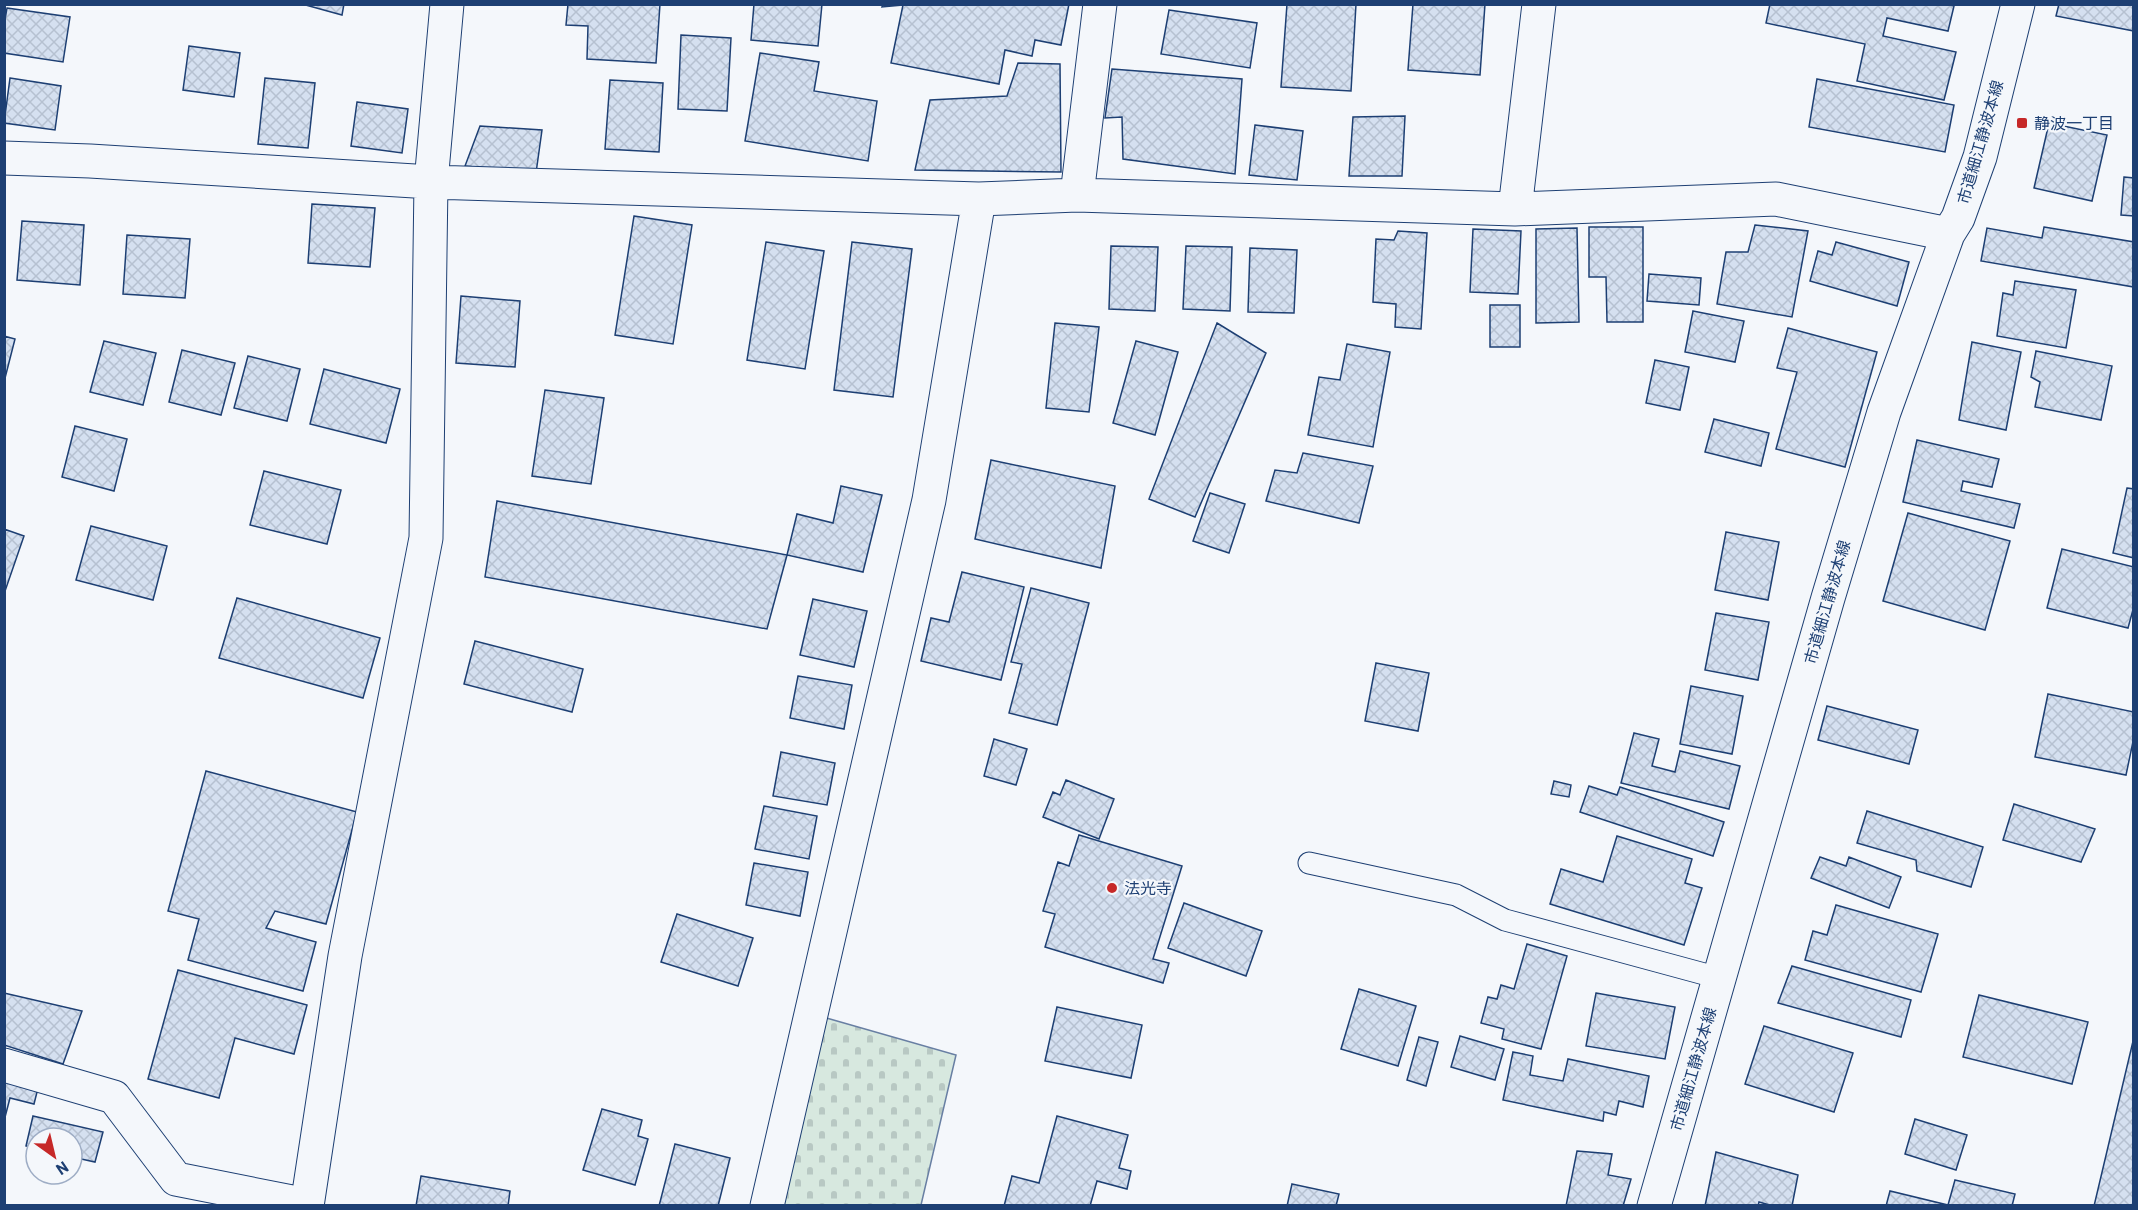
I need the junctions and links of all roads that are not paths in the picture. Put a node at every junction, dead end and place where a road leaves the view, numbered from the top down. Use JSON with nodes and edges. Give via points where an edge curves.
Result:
{"nodes":[{"id":1,"x":447,"y":4,"type":"edge"},
{"id":2,"x":1100,"y":4,"type":"edge"},
{"id":3,"x":1539,"y":4,"type":"edge"},
{"id":4,"x":2018,"y":4,"type":"edge"},
{"id":5,"x":4,"y":158,"type":"edge"},
{"id":6,"x":431,"y":182,"type":"junction"},
{"id":7,"x":1077,"y":195,"type":"junction"},
{"id":8,"x":979,"y":199,"type":"junction"},
{"id":9,"x":1515,"y":209,"type":"junction"},
{"id":10,"x":1948,"y":234,"type":"junction"},
{"id":11,"x":1309,"y":863,"type":"dead end"},
{"id":12,"x":1719,"y":978,"type":"junction"},
{"id":13,"x":4,"y":1065,"type":"edge"},
{"id":14,"x":307,"y":1205,"type":"edge"},
{"id":15,"x":767,"y":1206,"type":"edge"},
{"id":16,"x":1654,"y":1206,"type":"edge"}],
"edges":[{"from":1,"to":6,"type":"street"},
{"from":2,"to":7,"type":"street"},
{"from":3,"to":9,"type":"street"},
{"from":4,"to":10,"type":"street","name":"市道細江静波本線","via":[[1980,157],[1958,218]]},
{"from":5,"to":6,"type":"street"},
{"from":6,"to":8,"type":"street"},
{"from":6,"to":14,"type":"street","via":[[426,538],[345,956]]},
{"from":7,"to":8,"type":"street"},
{"from":7,"to":9,"type":"street"},
{"from":8,"to":15,"type":"street","via":[[929,500]]},
{"from":9,"to":10,"type":"street","via":[[1776,199]]},
{"from":10,"to":12,"type":"street","name":"市道細江静波本線","via":[[1881,423]]},
{"from":11,"to":12,"type":"lane","via":[[1456,895],[1505,920]]},
{"from":12,"to":16,"type":"street","name":"市道細江静波本線"},
{"from":13,"to":14,"type":"street","via":[[114,1096],[176,1179]]}]}
